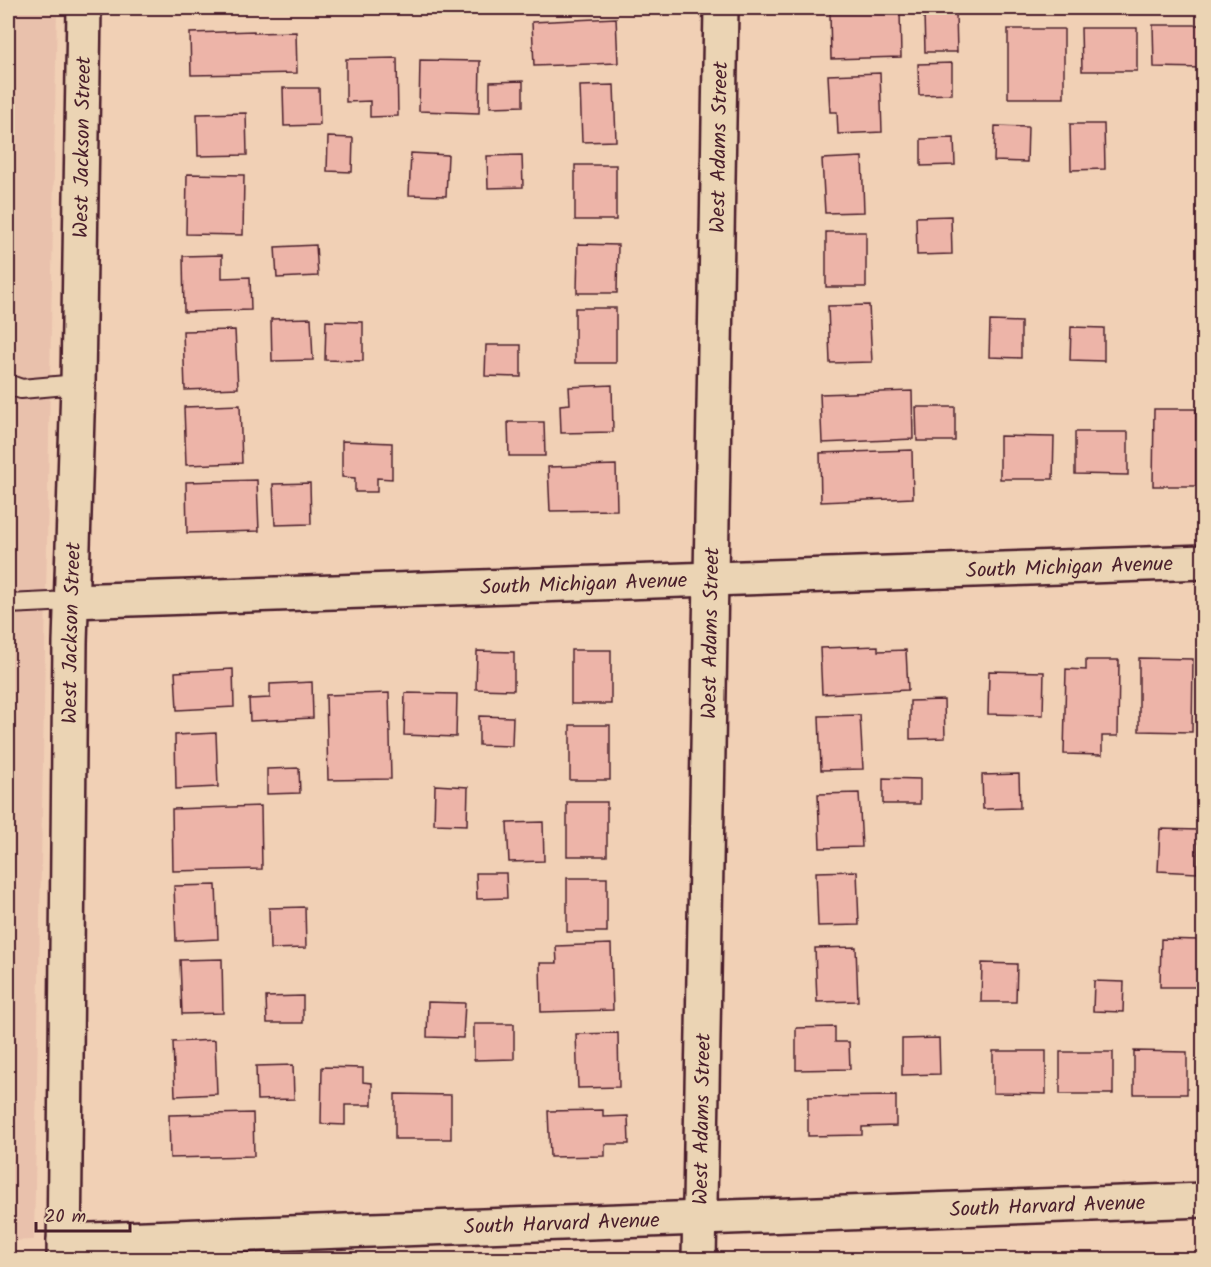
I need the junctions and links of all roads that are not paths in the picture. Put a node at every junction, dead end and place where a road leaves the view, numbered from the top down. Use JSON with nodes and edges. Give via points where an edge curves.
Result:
{"nodes":[{"id":1,"x":84,"y":8,"type":"edge"},
{"id":2,"x":722,"y":8,"type":"edge"},
{"id":3,"x":8,"y":384,"type":"edge"},
{"id":4,"x":78,"y":384,"type":"junction"},
{"id":5,"x":1203,"y":562,"type":"edge"},
{"id":6,"x":711,"y":579,"type":"junction"},
{"id":7,"x":71,"y":601,"type":"junction"},
{"id":8,"x":8,"y":604,"type":"edge"},
{"id":9,"x":1203,"y":1200,"type":"edge"},
{"id":10,"x":700,"y":1217,"type":"junction"},
{"id":11,"x":64,"y":1250,"type":"edge"},
{"id":12,"x":699,"y":1260,"type":"edge"}],
"edges":[{"from":1,"to":4,"type":"street","name":"West Jackson Street"},
{"from":2,"to":6,"type":"street","name":"West Adams Street"},
{"from":3,"to":4,"type":"lane","via":[[21,389]]},
{"from":4,"to":7,"type":"street","name":"West Jackson Street"},
{"from":5,"to":6,"type":"street","name":"South Michigan Avenue"},
{"from":6,"to":7,"type":"street","name":"South Michigan Avenue"},
{"from":6,"to":10,"type":"street","name":"West Adams Street"},
{"from":7,"to":8,"type":"lane"},
{"from":7,"to":11,"type":"street","name":"West Jackson Street"},
{"from":9,"to":10,"type":"street","name":"South Harvard Avenue"},
{"from":10,"to":11,"type":"street","name":"South Harvard Avenue"},
{"from":10,"to":12,"type":"street","name":"West Adams Street"}]}
